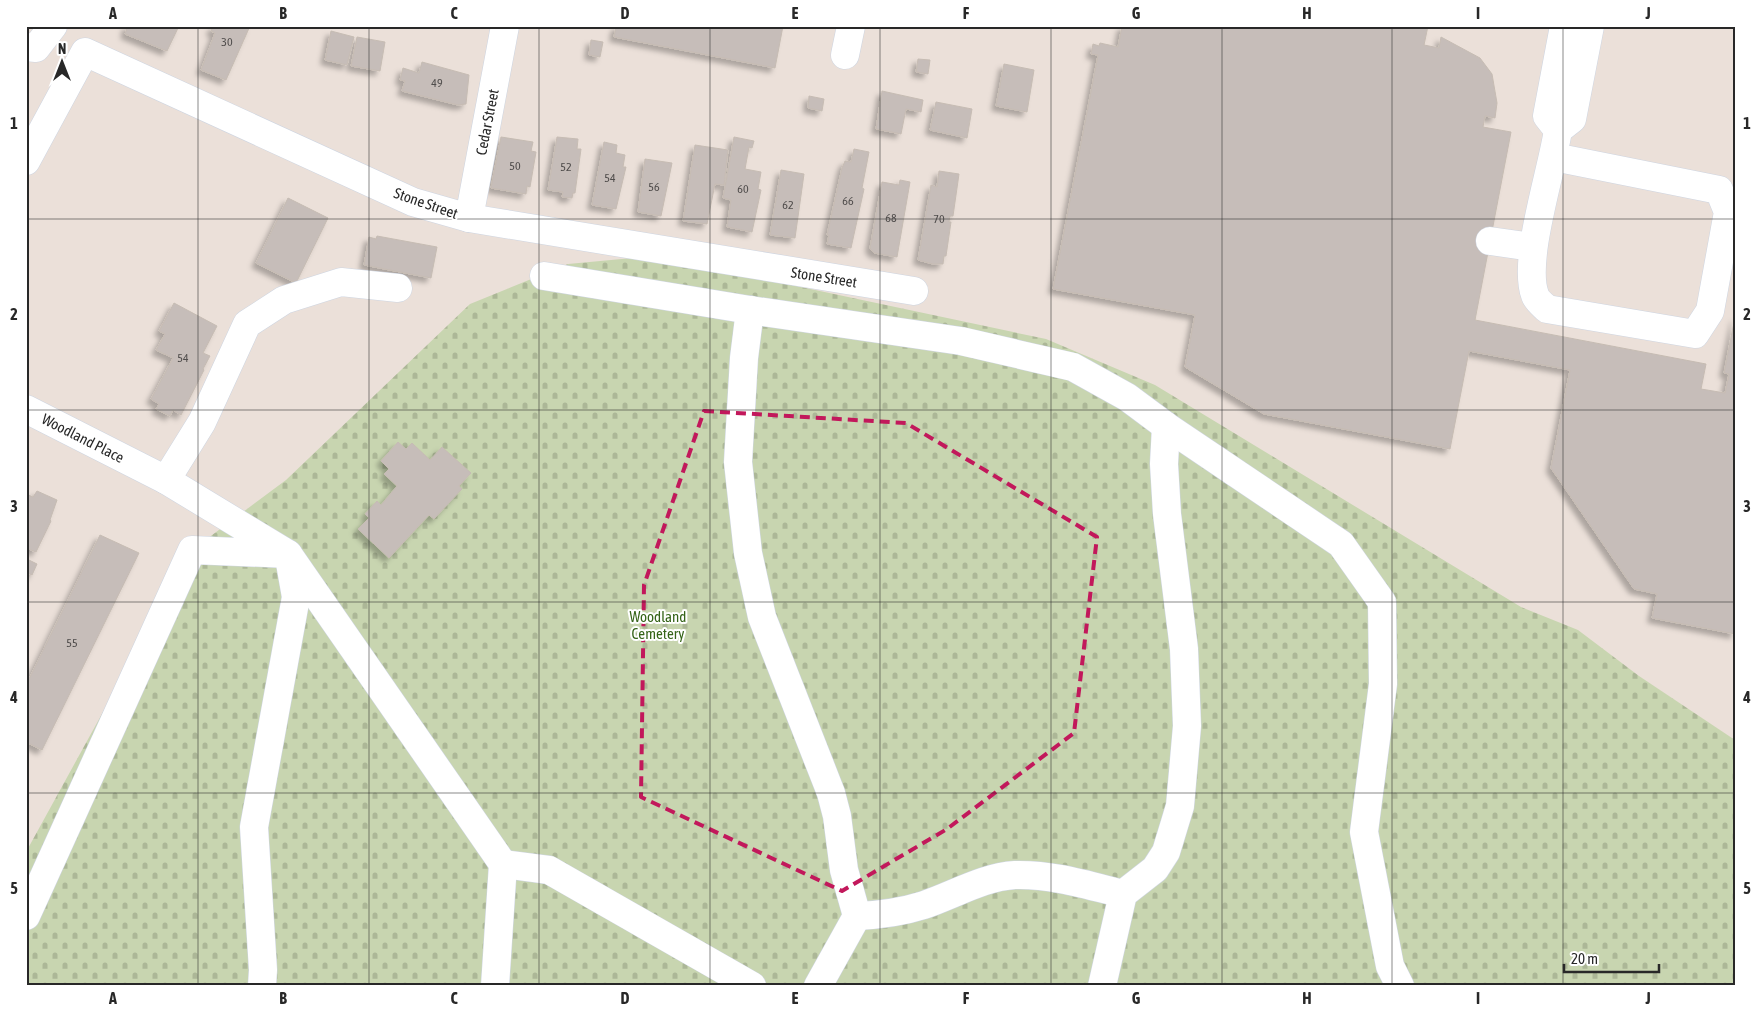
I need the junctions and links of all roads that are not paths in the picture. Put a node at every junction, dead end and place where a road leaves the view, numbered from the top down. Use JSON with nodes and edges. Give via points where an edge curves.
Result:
{"nodes":[{"id":1,"x":53,"y":26,"type":"edge"},
{"id":2,"x":505,"y":26,"type":"edge"},
{"id":3,"x":851,"y":26,"type":"edge"},
{"id":4,"x":1564,"y":26,"type":"edge"},
{"id":5,"x":1590,"y":26,"type":"edge"},
{"id":6,"x":26,"y":47,"type":"edge"},
{"id":7,"x":845,"y":56,"type":"dead end"},
{"id":8,"x":1558,"y":130,"type":"junction"},
{"id":9,"x":1554,"y":157,"type":"junction"},
{"id":10,"x":26,"y":160,"type":"edge"},
{"id":11,"x":469,"y":218,"type":"junction"},
{"id":12,"x":1490,"y":240,"type":"dead end"},
{"id":13,"x":1533,"y":247,"type":"junction"},
{"id":14,"x":544,"y":276,"type":"dead end"},
{"id":15,"x":398,"y":288,"type":"dead end"},
{"id":16,"x":914,"y":291,"type":"dead end"},
{"id":17,"x":750,"y":310,"type":"junction"},
{"id":18,"x":26,"y":409,"type":"edge"},
{"id":19,"x":1166,"y":426,"type":"junction"},
{"id":20,"x":166,"y":480,"type":"junction"},
{"id":21,"x":288,"y":554,"type":"junction"},
{"id":22,"x":503,"y":864,"type":"junction"},
{"id":23,"x":1123,"y":894,"type":"junction"},
{"id":24,"x":26,"y":916,"type":"edge"},
{"id":25,"x":857,"y":916,"type":"junction"},
{"id":26,"x":262,"y":986,"type":"edge"},
{"id":27,"x":495,"y":986,"type":"edge"},
{"id":28,"x":752,"y":986,"type":"edge"},
{"id":29,"x":818,"y":986,"type":"edge"},
{"id":30,"x":1102,"y":986,"type":"edge"},
{"id":31,"x":1400,"y":986,"type":"edge"}],
"edges":[{"from":1,"to":6,"type":"street","via":[[36,48]]},
{"from":2,"to":11,"type":"street","name":"Cedar Street"},
{"from":3,"to":7,"type":"street"},
{"from":4,"to":8,"type":"street","via":[[1548,116]]},
{"from":5,"to":8,"type":"street","via":[[1572,119]]},
{"from":8,"to":9,"type":"street"},
{"from":9,"to":13,"type":"street"},
{"from":9,"to":13,"type":"street","via":[[1718,190],[1728,212],[1710,311],[1695,334],[1548,309],[1535,297],[1530,273]]},
{"from":10,"to":11,"type":"street","name":"Stone Street","via":[[85,52],[413,202]]},
{"from":11,"to":16,"type":"street","name":"Stone Street"},
{"from":12,"to":13,"type":"street"},
{"from":14,"to":17,"type":"street"},
{"from":15,"to":20,"type":"street","via":[[341,282],[284,300],[247,324],[202,422]]},
{"from":17,"to":19,"type":"street","via":[[961,341],[1073,367],[1127,397]]},
{"from":17,"to":25,"type":"street","via":[[738,462],[748,553],[762,617],[831,793],[844,870]]},
{"from":18,"to":20,"type":"street","name":"Woodland Place"},
{"from":19,"to":23,"type":"street","via":[[1167,514],[1185,659],[1187,726],[1180,806],[1166,852],[1155,869]]},
{"from":19,"to":31,"type":"street","via":[[1341,544],[1382,602],[1383,684],[1364,832],[1390,966]]},
{"from":20,"to":21,"type":"street","name":"Woodland Place"},
{"from":21,"to":22,"type":"street"},
{"from":21,"to":24,"type":"street","via":[[192,550]]},
{"from":21,"to":26,"type":"street","via":[[296,597],[254,827]]},
{"from":22,"to":27,"type":"street"},
{"from":22,"to":28,"type":"street","via":[[549,870]]},
{"from":23,"to":25,"type":"street","via":[[1063,878],[1014,875],[978,884],[924,905],[885,915]]},
{"from":23,"to":30,"type":"street"},
{"from":25,"to":29,"type":"street"}]}
